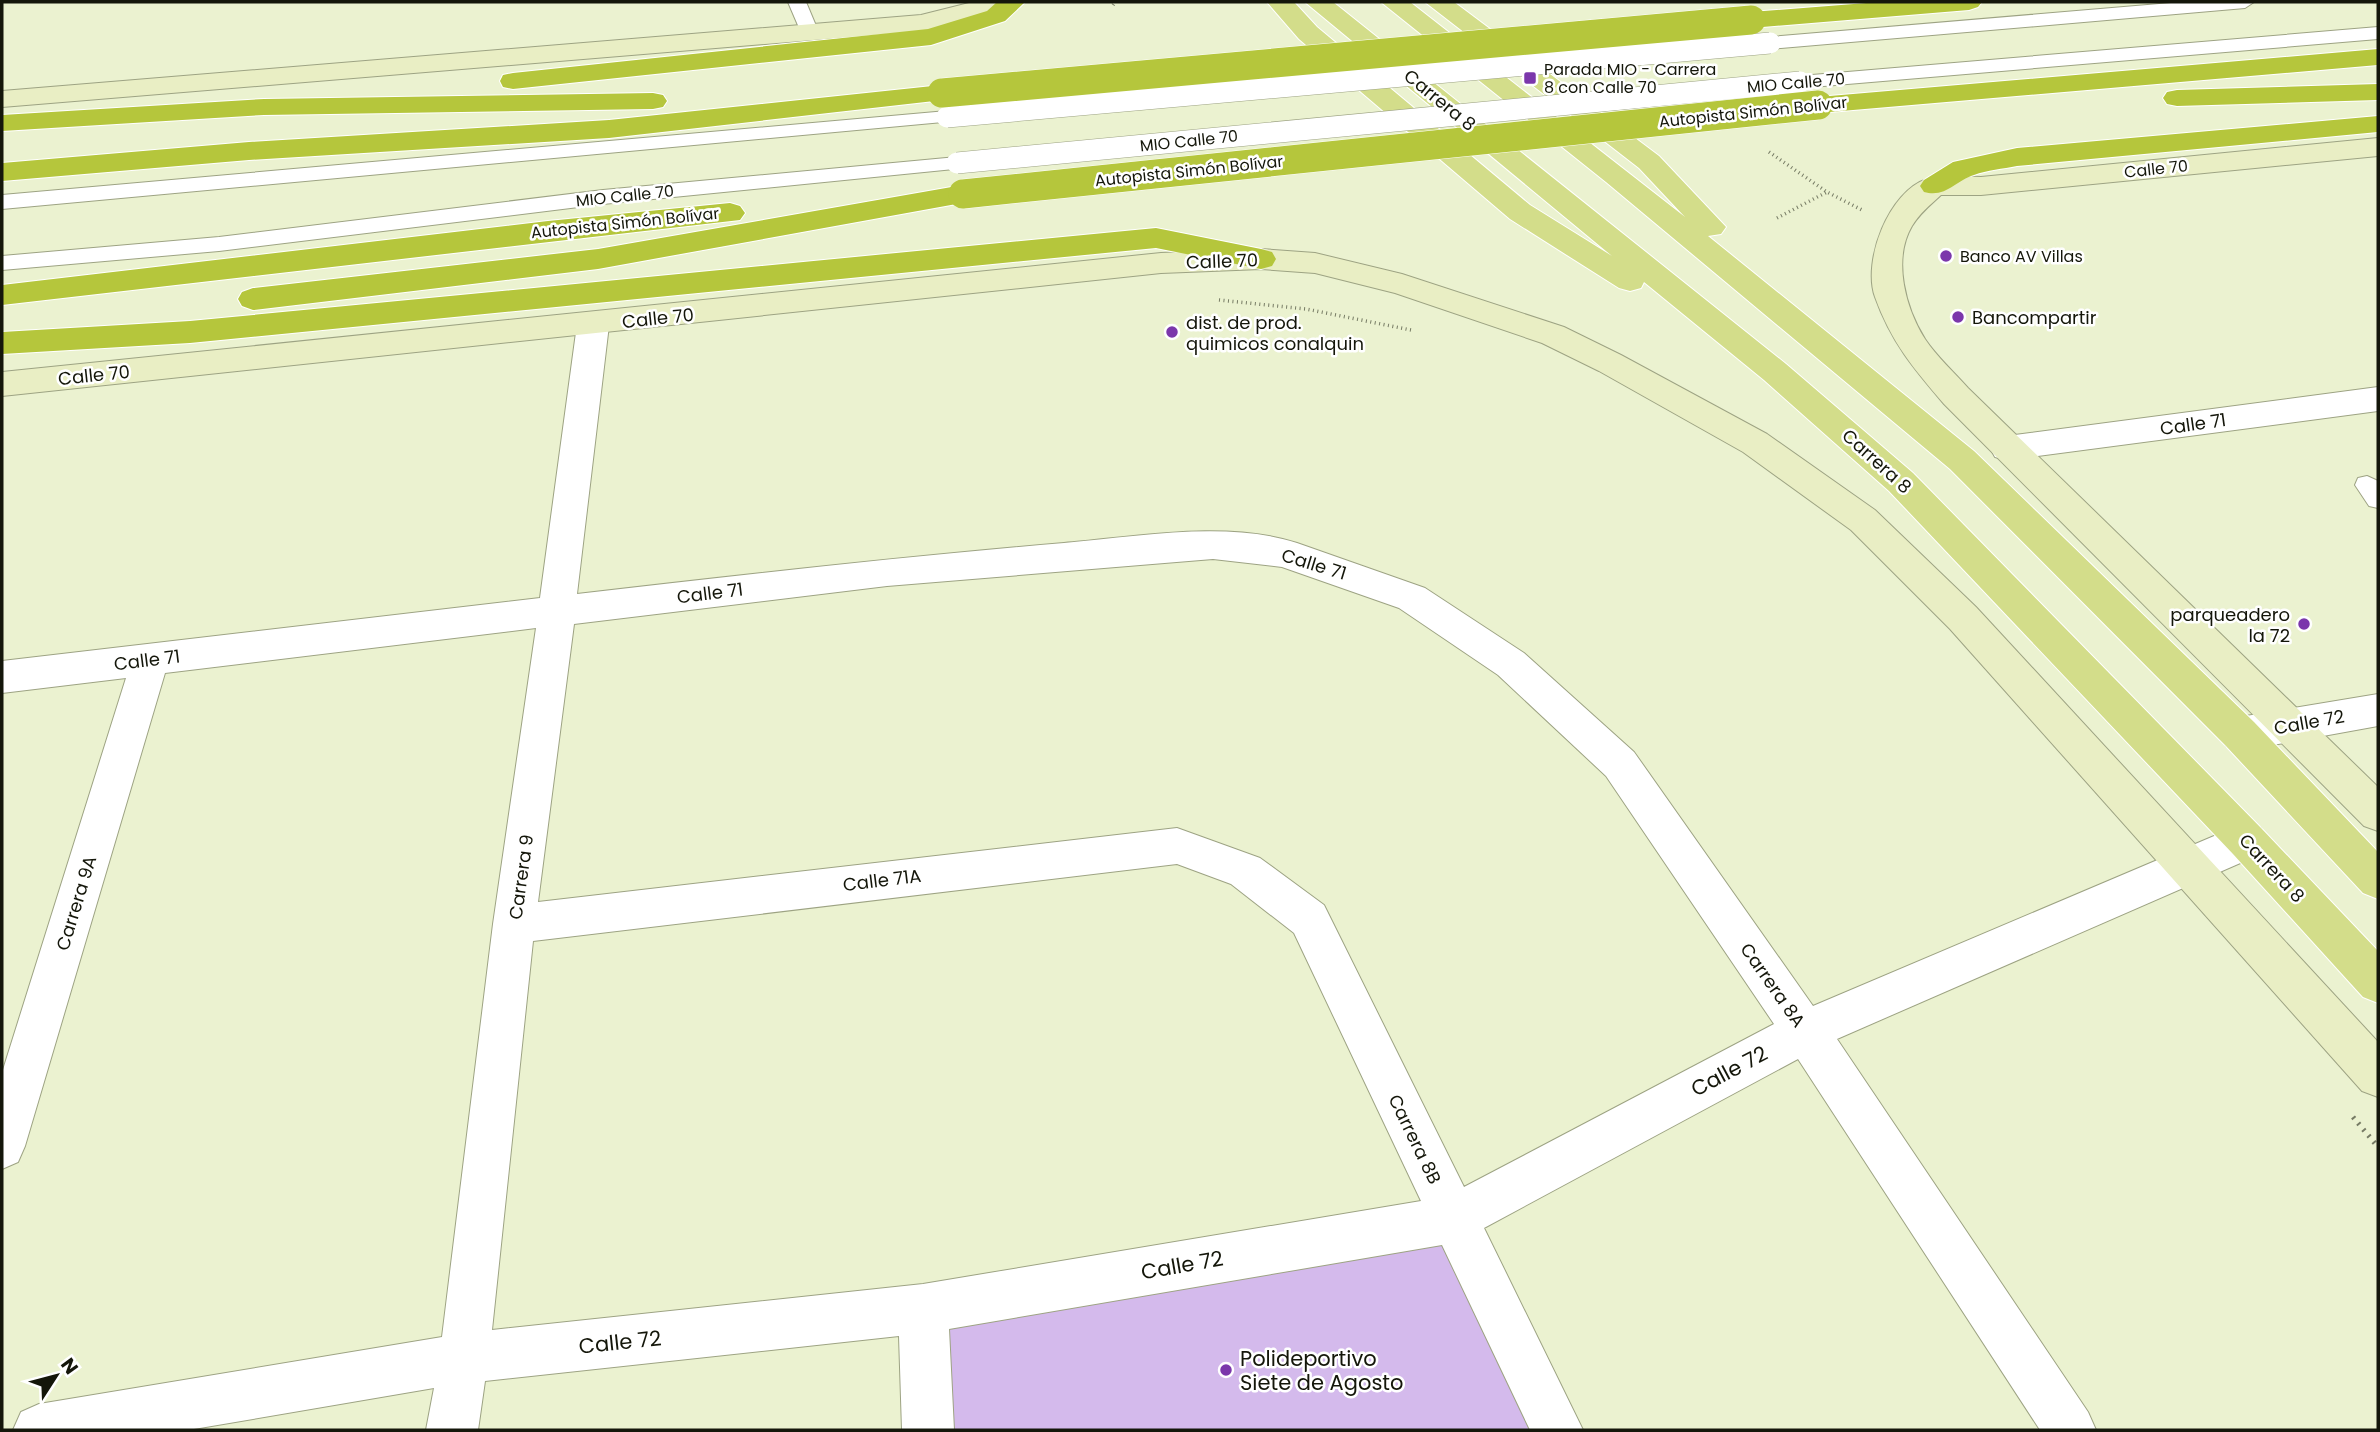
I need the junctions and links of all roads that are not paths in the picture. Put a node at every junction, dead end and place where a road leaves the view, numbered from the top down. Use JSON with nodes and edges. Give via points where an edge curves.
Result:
{"nodes":[{"id":1,"x":797,"y":2,"type":"edge"},
{"id":2,"x":998,"y":2,"type":"edge"},
{"id":3,"x":1012,"y":2,"type":"edge"},
{"id":4,"x":1280,"y":2,"type":"edge"},
{"id":5,"x":1318,"y":2,"type":"edge"},
{"id":6,"x":1394,"y":2,"type":"edge"},
{"id":7,"x":1438,"y":2,"type":"edge"},
{"id":8,"x":1872,"y":2,"type":"edge"},
{"id":9,"x":1969,"y":2,"type":"edge"},
{"id":10,"x":2245,"y":2,"type":"edge"},
{"id":11,"x":1751,"y":20,"type":"junction"},
{"id":12,"x":810,"y":33,"type":"junction"},
{"id":13,"x":2378,"y":33,"type":"edge"},
{"id":14,"x":2378,"y":57,"type":"edge"},
{"id":15,"x":2378,"y":92,"type":"edge"},
{"id":16,"x":2,"y":99,"type":"edge"},
{"id":17,"x":944,"y":105,"type":"junction"},
{"id":18,"x":1818,"y":105,"type":"junction"},
{"id":19,"x":264,"y":107,"type":"junction"},
{"id":20,"x":2,"y":123,"type":"edge"},
{"id":21,"x":2378,"y":124,"type":"edge"},
{"id":22,"x":2378,"y":147,"type":"edge"},
{"id":23,"x":2,"y":172,"type":"edge"},
{"id":24,"x":1934,"y":187,"type":"junction"},
{"id":25,"x":963,"y":194,"type":"junction"},
{"id":26,"x":2,"y":202,"type":"edge"},
{"id":27,"x":1261,"y":259,"type":"junction"},
{"id":28,"x":2,"y":263,"type":"edge"},
{"id":29,"x":2,"y":295,"type":"edge"},
{"id":30,"x":593,"y":325,"type":"junction"},
{"id":31,"x":2,"y":342,"type":"edge"},
{"id":32,"x":1821,"y":342,"type":"junction"},
{"id":33,"x":1775,"y":372,"type":"junction"},
{"id":34,"x":2,"y":384,"type":"edge"},
{"id":35,"x":2378,"y":399,"type":"edge"},
{"id":36,"x":2007,"y":448,"type":"junction"},
{"id":37,"x":1412,"y":598,"type":"joint"},
{"id":38,"x":557,"y":611,"type":"junction"},
{"id":39,"x":150,"y":660,"type":"junction"},
{"id":40,"x":2,"y":677,"type":"edge"},
{"id":41,"x":2378,"y":710,"type":"edge"},
{"id":42,"x":2291,"y":724,"type":"junction"},
{"id":43,"x":2240,"y":734,"type":"junction"},
{"id":44,"x":2378,"y":813,"type":"edge"},
{"id":45,"x":2248,"y":841,"type":"junction"},
{"id":46,"x":2187,"y":865,"type":"junction"},
{"id":47,"x":1245,"y":871,"type":"joint"},
{"id":48,"x":2378,"y":880,"type":"edge"},
{"id":49,"x":514,"y":924,"type":"junction"},
{"id":50,"x":2378,"y":982,"type":"edge"},
{"id":51,"x":1805,"y":1031,"type":"junction"},
{"id":52,"x":2378,"y":1075,"type":"edge"},
{"id":53,"x":2,"y":1146,"type":"edge"},
{"id":54,"x":1453,"y":1219,"type":"junction"},
{"id":55,"x":923,"y":1309,"type":"junction"},
{"id":56,"x":464,"y":1358,"type":"junction"},
{"id":57,"x":38,"y":1430,"type":"edge"},
{"id":58,"x":452,"y":1430,"type":"edge"},
{"id":59,"x":928,"y":1430,"type":"edge"},
{"id":60,"x":1557,"y":1430,"type":"edge"},
{"id":61,"x":2070,"y":1430,"type":"edge"}],
"edges":[{"from":1,"to":12,"type":"lane"},
{"from":2,"to":12,"type":"street","via":[[922,23]]},
{"from":3,"to":19,"type":"highway","via":[[996,16],[931,37]]},
{"from":4,"to":33,"type":"main road","via":[[1308,33],[1520,212]]},
{"from":5,"to":33,"type":"main road","name":"Carrera 8"},
{"from":6,"to":32,"type":"main road"},
{"from":7,"to":32,"type":"main road","via":[[1649,162]]},
{"from":8,"to":11,"type":"highway"},
{"from":9,"to":11,"type":"highway"},
{"from":10,"to":17,"type":"lane","bridge":true},
{"from":11,"to":17,"type":"highway","bridge":true},
{"from":12,"to":16,"type":"street"},
{"from":13,"to":28,"type":"lane","name":"MIO Calle 70","bridge":true,"via":[[1800,82],[957,163],[603,198],[219,244]]},
{"from":14,"to":18,"type":"highway","name":"Autopista Simón Bolívar"},
{"from":15,"to":18,"type":"highway"},
{"from":17,"to":19,"type":"highway","via":[[611,102]]},
{"from":17,"to":23,"type":"highway"},
{"from":17,"to":26,"type":"lane"},
{"from":18,"to":25,"type":"highway","name":"Autopista Simón Bolívar","bridge":true},
{"from":19,"to":20,"type":"highway"},
{"from":21,"to":24,"type":"highway","via":[[2017,157],[1963,167]]},
{"from":22,"to":24,"type":"street","name":"Calle 70"},
{"from":24,"to":36,"type":"street","via":[[1912,205],[1896,227],[1889,248],[1889,294],[1912,345]]},
{"from":25,"to":29,"type":"highway","name":"Autopista Simón Bolívar","via":[[601,223]]},
{"from":25,"to":31,"type":"highway","via":[[598,259],[199,306]]},
{"from":27,"to":30,"type":"street","name":"Calle 70","via":[[1161,264]]},
{"from":27,"to":31,"type":"highway","via":[[1156,238],[190,332]]},
{"from":27,"to":46,"type":"street","name":"Calle 70","via":[[1315,263],[1402,284],[1553,335],[1755,443],[1863,520],[1963,618]]},
{"from":30,"to":34,"type":"street","name":"Calle 70"},
{"from":30,"to":38,"type":"street","name":"Carrera 9"},
{"from":32,"to":43,"type":"main road","via":[[1962,460]]},
{"from":33,"to":45,"type":"main road","name":"Carrera 8","via":[[1901,482]]},
{"from":35,"to":36,"type":"street","name":"Calle 71"},
{"from":36,"to":42,"type":"street"},
{"from":37,"to":38,"type":"street","name":"Calle 71","via":[[1284,553],[1213,545],[887,572]]},
{"from":37,"to":51,"type":"street","name":"Carrera 8A","via":[[1511,664],[1620,764]]},
{"from":38,"to":39,"type":"street","name":"Calle 71"},
{"from":38,"to":49,"type":"street","name":"Carrera 9"},
{"from":39,"to":40,"type":"street","name":"Calle 71"},
{"from":39,"to":53,"type":"street","name":"Carrera 9A"},
{"from":41,"to":42,"type":"street","name":"Calle 72"},
{"from":42,"to":43,"type":"street","name":"Calle 72"},
{"from":42,"to":44,"type":"street"},
{"from":43,"to":48,"type":"main road"},
{"from":45,"to":46,"type":"street","name":"Calle 72"},
{"from":45,"to":50,"type":"main road","name":"Carrera 8"},
{"from":46,"to":51,"type":"street","name":"Calle 72"},
{"from":46,"to":52,"type":"street"},
{"from":47,"to":49,"type":"street","name":"Calle 71A","via":[[1177,846]]},
{"from":47,"to":54,"type":"street","name":"Carrera 8B","via":[[1309,919]]},
{"from":49,"to":56,"type":"street","name":"Carrera 9"},
{"from":51,"to":54,"type":"street","name":"Calle 72"},
{"from":51,"to":61,"type":"street","name":"Carrera 8A"},
{"from":54,"to":55,"type":"street","name":"Calle 72"},
{"from":54,"to":60,"type":"street","name":"Carrera 8B"},
{"from":55,"to":56,"type":"street","name":"Calle 72"},
{"from":55,"to":59,"type":"street"},
{"from":56,"to":57,"type":"street","name":"Calle 72"},
{"from":56,"to":58,"type":"street","name":"Carrera 9"}]}
